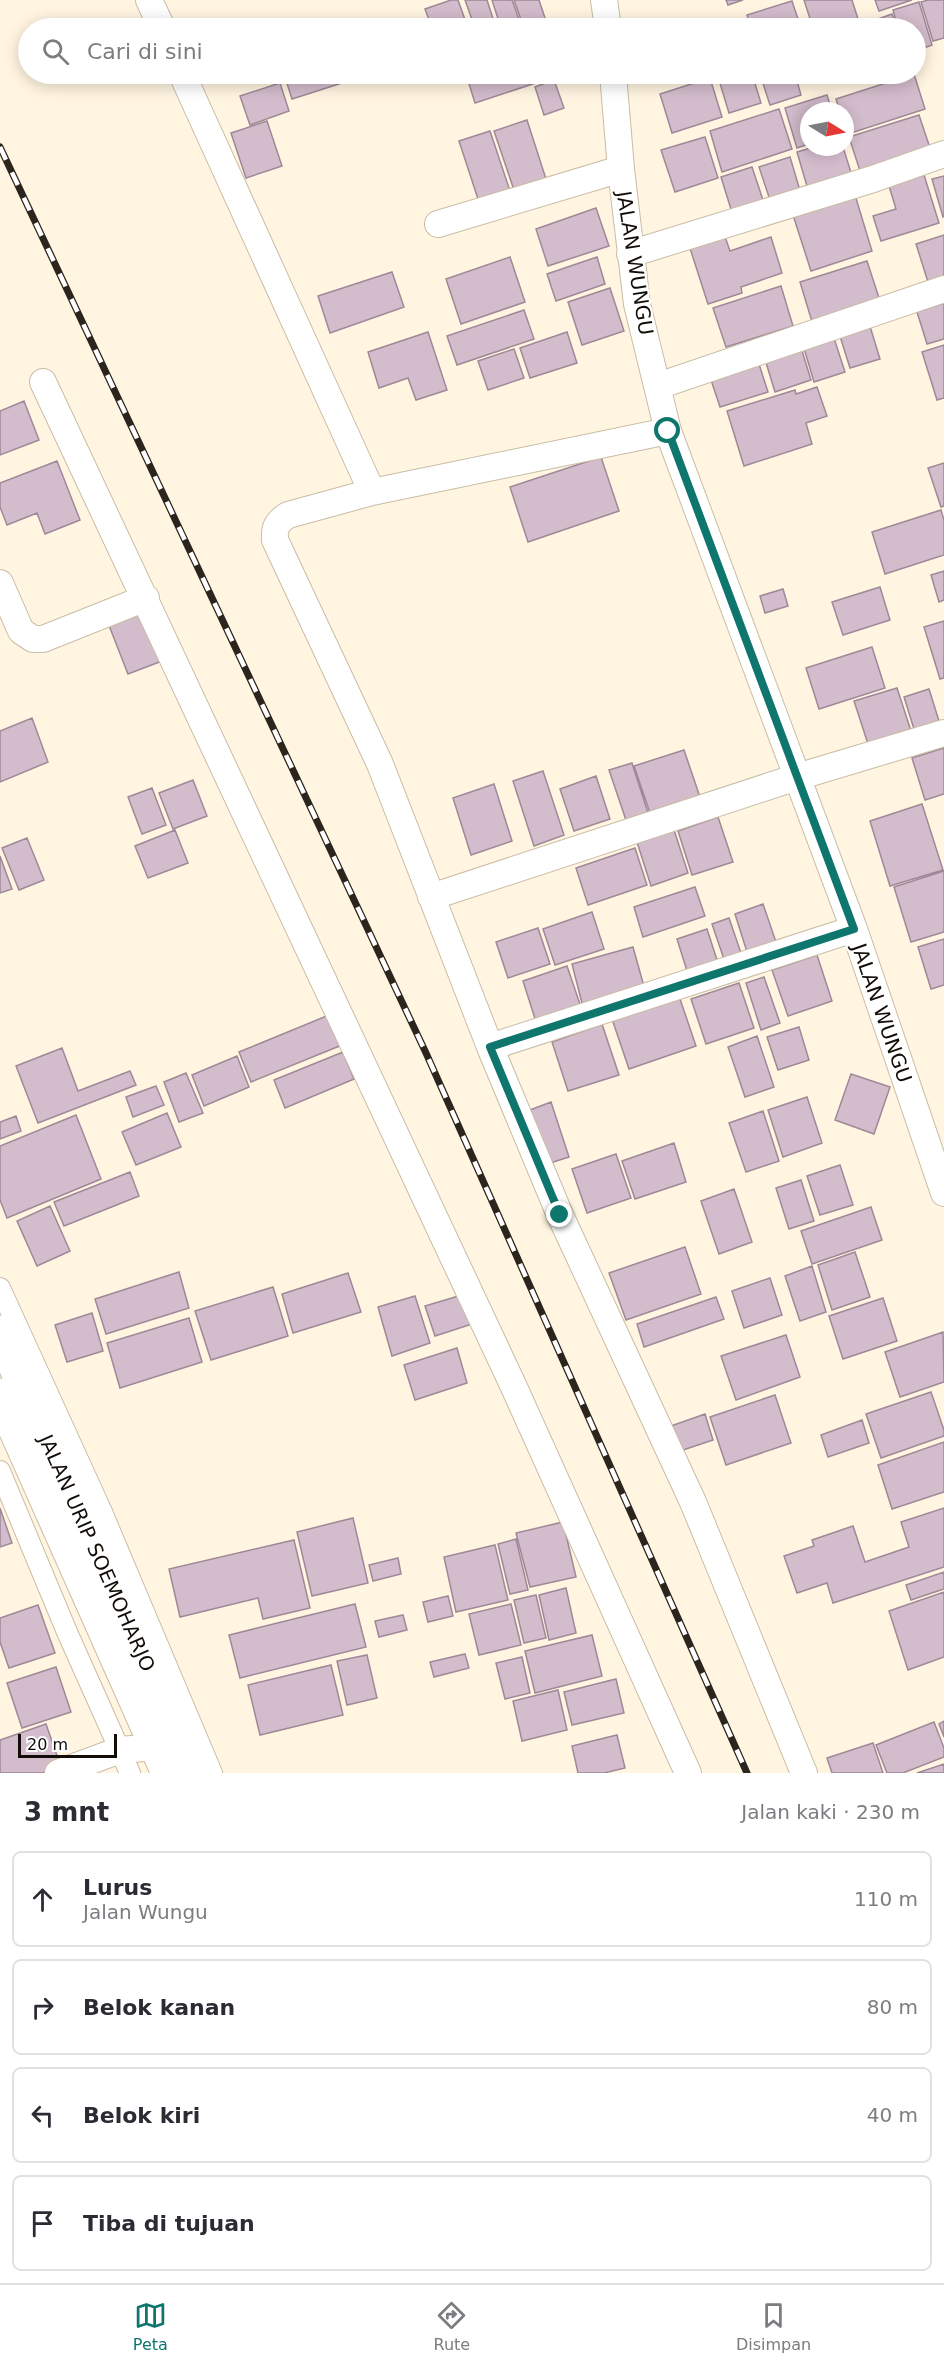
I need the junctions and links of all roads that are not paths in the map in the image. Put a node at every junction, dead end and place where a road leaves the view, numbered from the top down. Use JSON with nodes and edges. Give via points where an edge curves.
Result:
{"nodes":[{"id":1,"x":149,"y":0,"type":"edge"},
{"id":2,"x":604,"y":0,"type":"edge"},
{"id":3,"x":157,"y":18,"type":"edge"},
{"id":4,"x":607,"y":18,"type":"edge"},
{"id":5,"x":187,"y":84,"type":"edge"},
{"id":6,"x":615,"y":84,"type":"edge"},
{"id":7,"x":944,"y":154,"type":"edge"},
{"id":8,"x":621,"y":169,"type":"junction"},
{"id":9,"x":438,"y":224,"type":"dead end"},
{"id":10,"x":630,"y":254,"type":"junction"},
{"id":11,"x":944,"y":289,"type":"edge"},
{"id":12,"x":43,"y":382,"type":"dead end"},
{"id":13,"x":658,"y":386,"type":"junction"},
{"id":14,"x":668,"y":431,"type":"junction"},
{"id":15,"x":372,"y":492,"type":"junction"},
{"id":16,"x":0,"y":583,"type":"edge"},
{"id":17,"x":146,"y":598,"type":"junction"},
{"id":18,"x":944,"y":733,"type":"edge"},
{"id":19,"x":797,"y":777,"type":"junction"},
{"id":20,"x":432,"y":897,"type":"junction"},
{"id":21,"x":854,"y":929,"type":"junction"},
{"id":22,"x":490,"y":1047,"type":"junction"},
{"id":23,"x":944,"y":1193,"type":"edge"},
{"id":24,"x":0,"y":1288,"type":"edge"},
{"id":25,"x":0,"y":1332,"type":"edge"},
{"id":26,"x":0,"y":1395,"type":"edge"},
{"id":27,"x":0,"y":1471,"type":"edge"},
{"id":28,"x":162,"y":1760,"type":"edge"},
{"id":29,"x":125,"y":1762,"type":"edge"},
{"id":30,"x":58,"y":1773,"type":"edge"},
{"id":31,"x":195,"y":1773,"type":"edge"},
{"id":32,"x":212,"y":1773,"type":"edge"},
{"id":33,"x":688,"y":1773,"type":"edge"},
{"id":34,"x":804,"y":1773,"type":"edge"}],
"edges":[{"from":1,"to":3,"type":"street"},
{"from":2,"to":4,"type":"street"},
{"from":5,"to":15,"type":"street"},
{"from":6,"to":8,"type":"street","name":"JALAN WUNGU"},
{"from":7,"to":10,"type":"street"},
{"from":8,"to":9,"type":"street"},
{"from":8,"to":10,"type":"street","name":"JALAN WUNGU"},
{"from":10,"to":13,"type":"street","name":"JALAN WUNGU","via":[[637,304]]},
{"from":11,"to":13,"type":"street"},
{"from":12,"to":17,"type":"street"},
{"from":13,"to":14,"type":"street","name":"JALAN WUNGU"},
{"from":14,"to":15,"type":"street"},
{"from":14,"to":19,"type":"street","name":"JALAN WUNGU"},
{"from":15,"to":20,"type":"street","via":[[288,515],[279,521],[275,540],[380,764]]},
{"from":16,"to":17,"type":"street","via":[[21,631],[33,639],[43,639]]},
{"from":17,"to":33,"type":"street","via":[[513,1385]]},
{"from":18,"to":19,"type":"street"},
{"from":19,"to":20,"type":"street"},
{"from":19,"to":21,"type":"street","name":"JALAN WUNGU"},
{"from":20,"to":22,"type":"street"},
{"from":21,"to":22,"type":"street"},
{"from":21,"to":23,"type":"street","name":"JALAN WUNGU"},
{"from":22,"to":34,"type":"street","via":[[560,1215],[693,1502]]},
{"from":24,"to":32,"type":"street","via":[[102,1512]]},
{"from":25,"to":31,"type":"highway","name":"JALAN URIP SOEMOHARJO"},
{"from":26,"to":28,"type":"highway","name":"JALAN URIP SOEMOHARJO"},
{"from":27,"to":29,"type":"street"},
{"from":28,"to":29,"type":"street"},
{"from":29,"to":30,"type":"street"}]}
